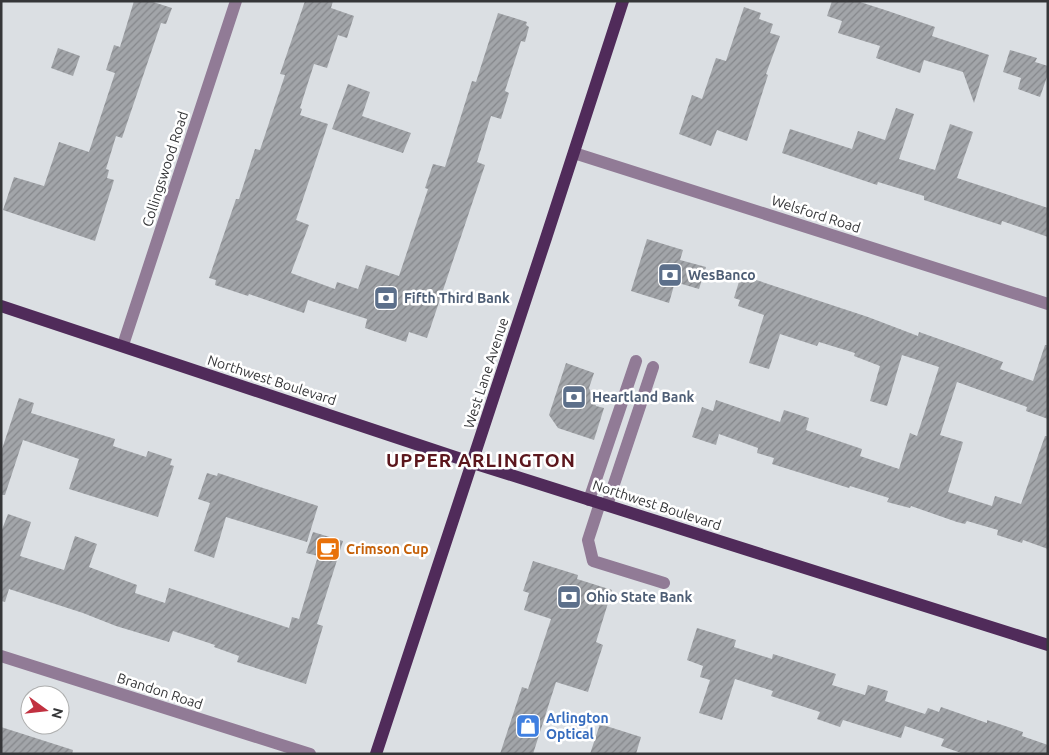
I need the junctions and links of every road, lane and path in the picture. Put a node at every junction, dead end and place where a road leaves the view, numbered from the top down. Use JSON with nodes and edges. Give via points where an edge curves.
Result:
{"nodes":[{"id":1,"x":236,"y":1,"type":"edge"},
{"id":2,"x":623,"y":1,"type":"edge"},
{"id":3,"x":574,"y":153,"type":"junction"},
{"id":4,"x":1048,"y":304,"type":"edge"},
{"id":5,"x":1,"y":306,"type":"edge"},
{"id":6,"x":123,"y":345,"type":"junction"},
{"id":7,"x":636,"y":361,"type":"dead end"},
{"id":8,"x":653,"y":367,"type":"dead end"},
{"id":9,"x":473,"y":463,"type":"junction"},
{"id":10,"x":599,"y":503,"type":"junction"},
{"id":11,"x":664,"y":583,"type":"dead end"},
{"id":12,"x":1048,"y":645,"type":"edge"},
{"id":13,"x":1,"y":656,"type":"edge"},
{"id":14,"x":310,"y":754,"type":"edge"},
{"id":15,"x":376,"y":754,"type":"edge"}],
"edges":[{"from":1,"to":6,"type":"street","name":"Collingswood Road"},
{"from":2,"to":3,"type":"main road","name":"West Lane Avenue"},
{"from":3,"to":4,"type":"street","name":"Welsford Road"},
{"from":3,"to":9,"type":"main road","name":"West Lane Avenue"},
{"from":5,"to":6,"type":"main road","name":"Northwest Boulevard"},
{"from":6,"to":9,"type":"main road","name":"Northwest Boulevard"},
{"from":7,"to":10,"type":"street"},
{"from":8,"to":10,"type":"street"},
{"from":9,"to":10,"type":"main road","name":"Northwest Boulevard"},
{"from":9,"to":15,"type":"main road","name":"West Lane Avenue"},
{"from":10,"to":11,"type":"street","via":[[588,540],[593,561]]},
{"from":10,"to":12,"type":"main road","name":"Northwest Boulevard"},
{"from":13,"to":14,"type":"street","name":"Brandon Road"}]}
